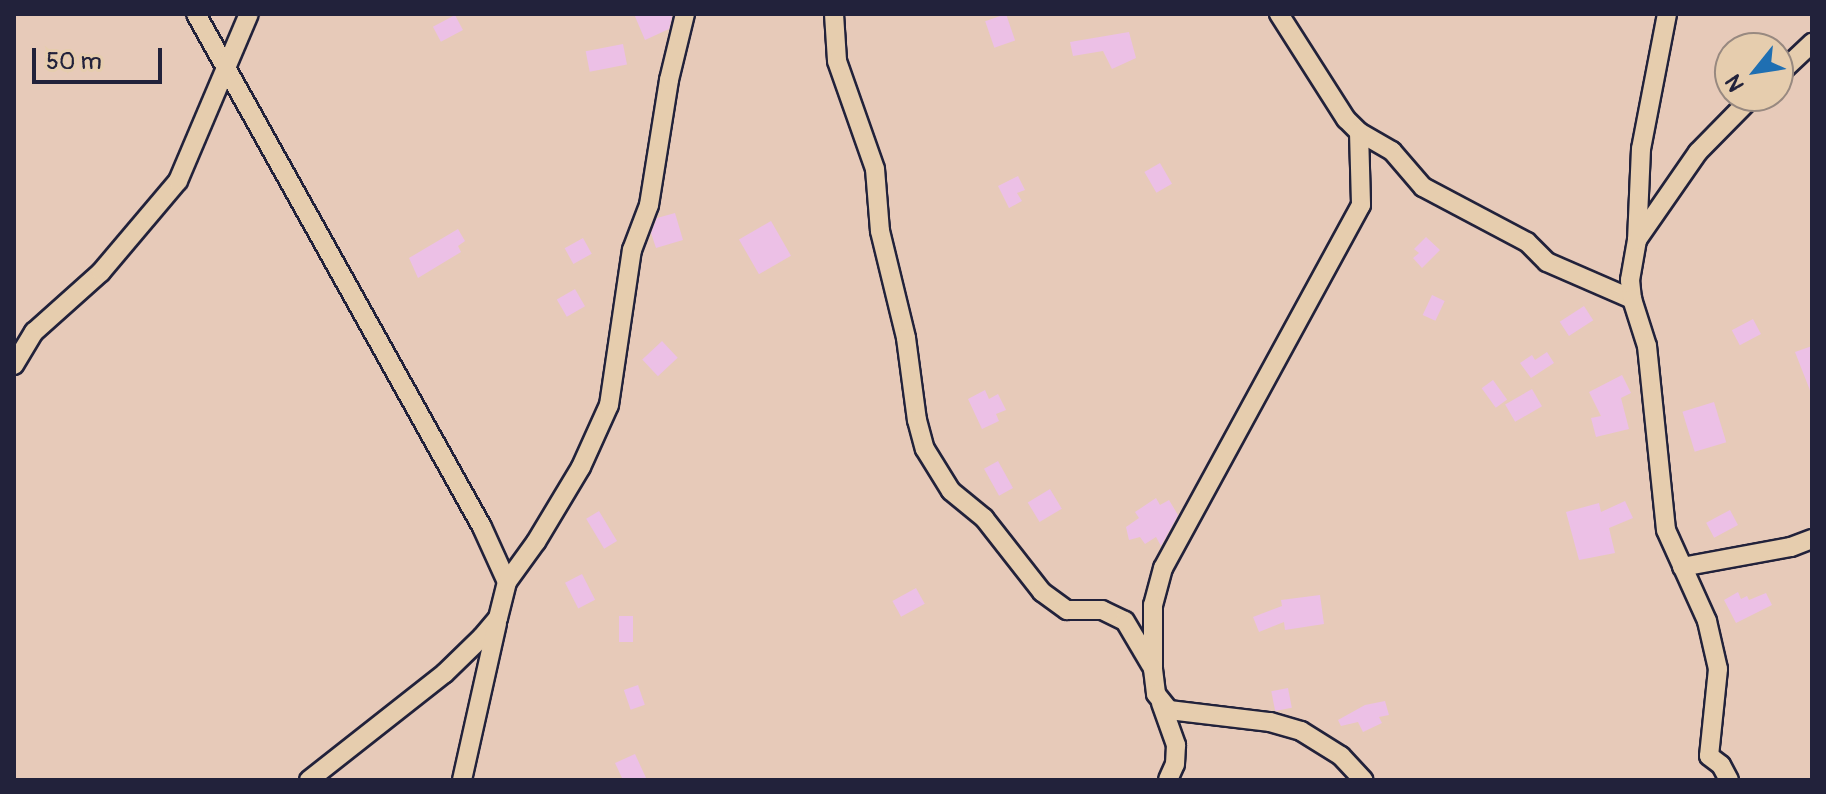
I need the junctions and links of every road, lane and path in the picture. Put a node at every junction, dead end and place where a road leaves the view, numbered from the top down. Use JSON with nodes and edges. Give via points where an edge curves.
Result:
{"nodes":[{"id":1,"x":196,"y":14,"type":"edge"},
{"id":2,"x":249,"y":14,"type":"edge"},
{"id":3,"x":685,"y":14,"type":"edge"},
{"id":4,"x":834,"y":14,"type":"edge"},
{"id":5,"x":1279,"y":14,"type":"edge"},
{"id":6,"x":1667,"y":14,"type":"edge"},
{"id":7,"x":1812,"y":43,"type":"edge"},
{"id":8,"x":1794,"y":60,"type":"edge"},
{"id":9,"x":226,"y":64,"type":"junction"},
{"id":10,"x":1737,"y":112,"type":"edge"},
{"id":11,"x":1359,"y":132,"type":"junction"},
{"id":12,"x":1637,"y":240,"type":"junction"},
{"id":13,"x":1632,"y":299,"type":"junction"},
{"id":14,"x":14,"y":365,"type":"edge"},
{"id":15,"x":1812,"y":539,"type":"edge"},
{"id":16,"x":1682,"y":567,"type":"junction"},
{"id":17,"x":507,"y":582,"type":"junction"},
{"id":18,"x":498,"y":618,"type":"junction"},
{"id":19,"x":1153,"y":669,"type":"junction"},
{"id":20,"x":1161,"y":703,"type":"junction"},
{"id":21,"x":309,"y":780,"type":"edge"},
{"id":22,"x":462,"y":780,"type":"edge"},
{"id":23,"x":1168,"y":780,"type":"edge"},
{"id":24,"x":1363,"y":780,"type":"edge"},
{"id":25,"x":1729,"y":780,"type":"edge"}],
"edges":[{"from":1,"to":9,"type":"street"},
{"from":2,"to":9,"type":"street"},
{"from":3,"to":17,"type":"street","via":[[649,205],[632,250],[609,405],[581,467]]},
{"from":4,"to":19,"type":"street","via":[[837,61],[875,169],[880,231],[925,449],[951,491],[984,518],[1042,592],[1067,610],[1102,610],[1125,621]]},
{"from":5,"to":11,"type":"street"},
{"from":6,"to":12,"type":"street","via":[[1641,149]]},
{"from":7,"to":8,"type":"street"},
{"from":9,"to":14,"type":"street","via":[[178,181],[101,272],[34,332]]},
{"from":9,"to":17,"type":"street","via":[[482,527]]},
{"from":10,"to":12,"type":"street","via":[[1698,152]]},
{"from":11,"to":13,"type":"street","via":[[1392,151],[1430,191],[1527,242],[1547,262]]},
{"from":11,"to":19,"type":"street","via":[[1361,205],[1163,568],[1153,605]]},
{"from":12,"to":13,"type":"street"},
{"from":13,"to":16,"type":"street","via":[[1647,346],[1666,530]]},
{"from":15,"to":16,"type":"street"},
{"from":16,"to":25,"type":"street","via":[[1713,642],[1718,669],[1709,756]]},
{"from":17,"to":18,"type":"street"},
{"from":18,"to":21,"type":"street","via":[[445,673]]},
{"from":18,"to":22,"type":"street"},
{"from":19,"to":20,"type":"street"},
{"from":20,"to":23,"type":"street","via":[[1176,745]]},
{"from":20,"to":24,"type":"street","via":[[1180,713],[1270,722],[1301,731],[1341,756]]}]}
